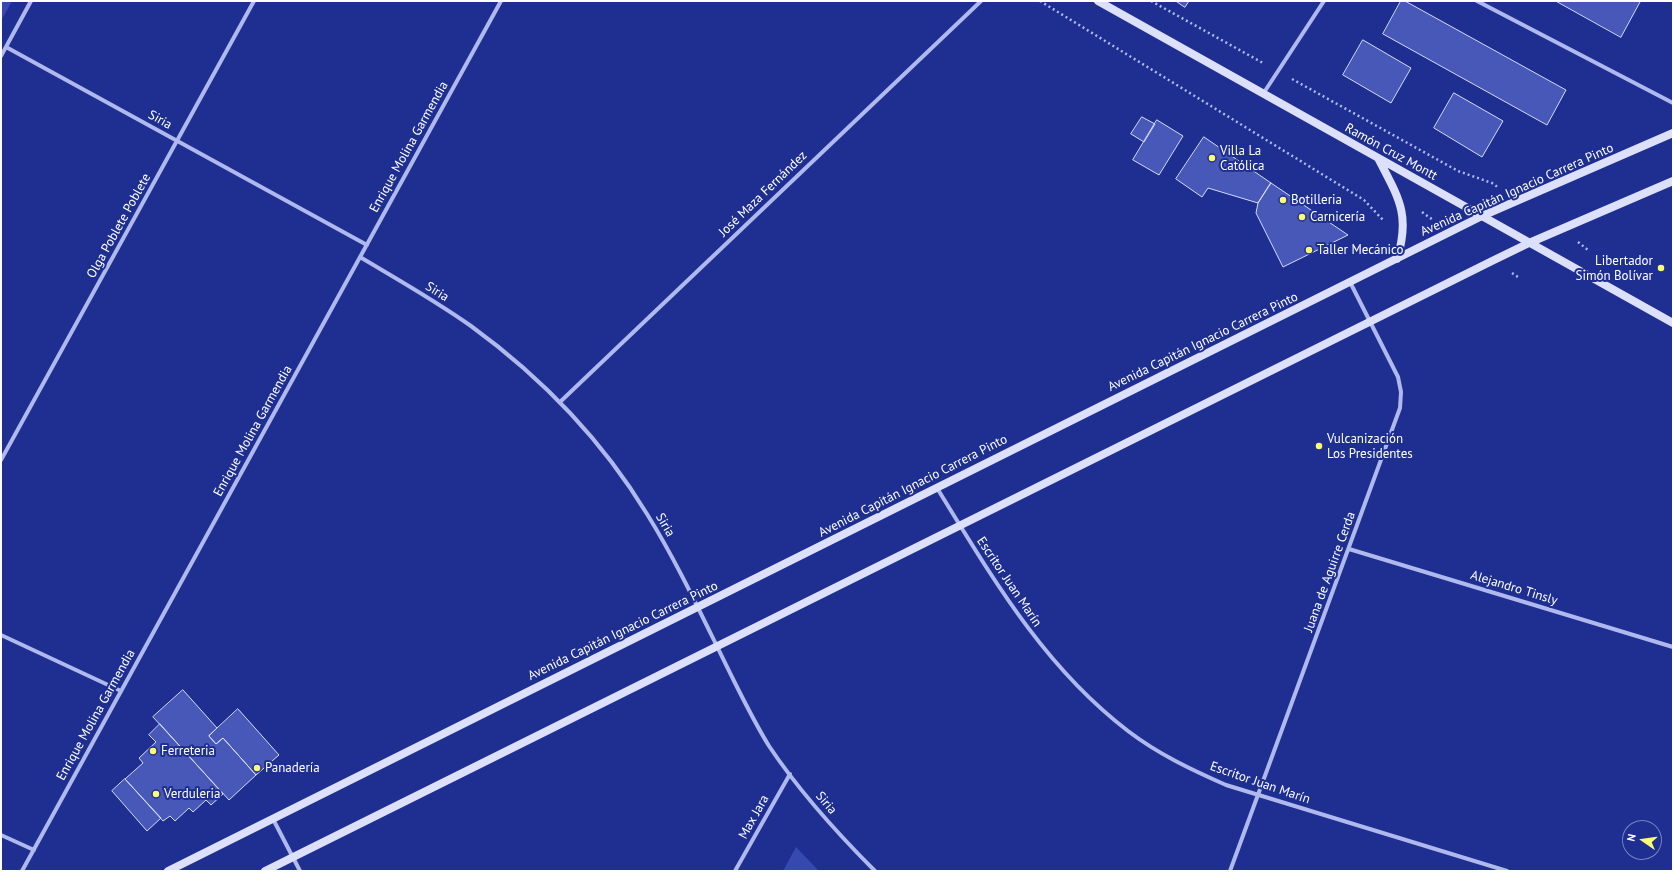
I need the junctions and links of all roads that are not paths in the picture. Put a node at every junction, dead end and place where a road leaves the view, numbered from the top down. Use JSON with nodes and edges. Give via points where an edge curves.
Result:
{"nodes":[{"id":1,"x":31,"y":1,"type":"edge"},
{"id":2,"x":254,"y":1,"type":"edge"},
{"id":3,"x":501,"y":1,"type":"edge"},
{"id":4,"x":981,"y":1,"type":"edge"},
{"id":5,"x":1098,"y":1,"type":"edge"},
{"id":6,"x":1324,"y":1,"type":"edge"},
{"id":7,"x":1477,"y":1,"type":"edge"},
{"id":8,"x":6,"y":47,"type":"junction"},
{"id":9,"x":1,"y":56,"type":"edge"},
{"id":10,"x":1263,"y":94,"type":"junction"},
{"id":11,"x":1673,"y":103,"type":"edge"},
{"id":12,"x":1673,"y":133,"type":"edge"},
{"id":13,"x":177,"y":141,"type":"junction"},
{"id":14,"x":1377,"y":158,"type":"junction"},
{"id":15,"x":1673,"y":181,"type":"edge"},
{"id":16,"x":1482,"y":216,"type":"junction"},
{"id":17,"x":1529,"y":243,"type":"junction"},
{"id":18,"x":367,"y":245,"type":"junction"},
{"id":19,"x":360,"y":257,"type":"junction"},
{"id":20,"x":1397,"y":259,"type":"junction"},
{"id":21,"x":1350,"y":282,"type":"junction"},
{"id":22,"x":1370,"y":321,"type":"junction"},
{"id":23,"x":1673,"y":323,"type":"edge"},
{"id":24,"x":560,"y":402,"type":"junction"},
{"id":25,"x":1,"y":460,"type":"edge"},
{"id":26,"x":937,"y":488,"type":"junction"},
{"id":27,"x":960,"y":525,"type":"junction"},
{"id":28,"x":1349,"y":549,"type":"junction"},
{"id":29,"x":697,"y":608,"type":"junction"},
{"id":30,"x":1,"y":635,"type":"edge"},
{"id":31,"x":716,"y":646,"type":"junction"},
{"id":32,"x":1673,"y":647,"type":"edge"},
{"id":33,"x":121,"y":691,"type":"junction"},
{"id":34,"x":790,"y":774,"type":"junction"},
{"id":35,"x":1259,"y":795,"type":"junction"},
{"id":36,"x":273,"y":819,"type":"junction"},
{"id":37,"x":1,"y":835,"type":"edge"},
{"id":38,"x":34,"y":850,"type":"junction"},
{"id":39,"x":293,"y":857,"type":"junction"},
{"id":40,"x":22,"y":871,"type":"edge"},
{"id":41,"x":168,"y":871,"type":"edge"},
{"id":42,"x":265,"y":871,"type":"edge"},
{"id":43,"x":300,"y":871,"type":"edge"},
{"id":44,"x":735,"y":871,"type":"edge"},
{"id":45,"x":875,"y":871,"type":"edge"},
{"id":46,"x":1230,"y":871,"type":"edge"},
{"id":47,"x":1507,"y":871,"type":"edge"}],
"edges":[{"from":1,"to":8,"type":"street"},
{"from":2,"to":13,"type":"street","name":"Olga Poblete Poblete"},
{"from":3,"to":18,"type":"street","name":"Enrique Molina Garmendia"},
{"from":4,"to":24,"type":"street","name":"José Maza Fernández"},
{"from":5,"to":10,"type":"street","name":"Ramón Cruz Montt"},
{"from":6,"to":10,"type":"street"},
{"from":7,"to":11,"type":"street"},
{"from":8,"to":9,"type":"street"},
{"from":8,"to":13,"type":"street","name":"Siria"},
{"from":10,"to":14,"type":"street","name":"Ramón Cruz Montt"},
{"from":12,"to":16,"type":"street","name":"Avenida Capitán Ignacio Carrera Pinto"},
{"from":13,"to":18,"type":"street","name":"Siria"},
{"from":13,"to":25,"type":"street","name":"Olga Poblete Poblete"},
{"from":14,"to":16,"type":"street","name":"Ramón Cruz Montt"},
{"from":14,"to":20,"type":"street","via":[[1397,194],[1403,211],[1404,234]]},
{"from":15,"to":17,"type":"street"},
{"from":16,"to":17,"type":"street","name":"Ramón Cruz Montt"},
{"from":16,"to":20,"type":"street","name":"Avenida Capitán Ignacio Carrera Pinto"},
{"from":17,"to":22,"type":"street"},
{"from":17,"to":23,"type":"street","name":"Ramón Cruz Montt"},
{"from":18,"to":19,"type":"street","name":"Enrique Molina Garmendia"},
{"from":19,"to":24,"type":"street","name":"Siria","via":[[471,326],[532,375]]},
{"from":19,"to":33,"type":"street","name":"Enrique Molina Garmendia"},
{"from":20,"to":21,"type":"street","name":"Avenida Capitán Ignacio Carrera Pinto"},
{"from":21,"to":22,"type":"street","name":"Juana de Aguirre Cerda"},
{"from":21,"to":26,"type":"street","name":"Avenida Capitán Ignacio Carrera Pinto"},
{"from":22,"to":27,"type":"street"},
{"from":22,"to":28,"type":"street","name":"Juana de Aguirre Cerda","via":[[1398,377],[1401,392],[1400,408]]},
{"from":24,"to":29,"type":"street","name":"Siria","via":[[596,443],[647,512]]},
{"from":26,"to":27,"type":"street","name":"Escritor Juan Marín"},
{"from":26,"to":29,"type":"street","name":"Avenida Capitán Ignacio Carrera Pinto"},
{"from":27,"to":31,"type":"street"},
{"from":27,"to":35,"type":"street","name":"Escritor Juan Marín","via":[[1033,636],[1096,705],[1164,755],[1226,785]]},
{"from":28,"to":32,"type":"street","name":"Alejandro Tinsly"},
{"from":28,"to":35,"type":"street","name":"Juana de Aguirre Cerda"},
{"from":29,"to":31,"type":"street","name":"Siria"},
{"from":29,"to":36,"type":"street","name":"Avenida Capitán Ignacio Carrera Pinto"},
{"from":30,"to":33,"type":"street"},
{"from":31,"to":34,"type":"street","name":"Siria","via":[[753,718]]},
{"from":31,"to":39,"type":"street"},
{"from":33,"to":38,"type":"street","name":"Enrique Molina Garmendia"},
{"from":34,"to":44,"type":"street","name":"Max Jara"},
{"from":34,"to":45,"type":"street","name":"Siria","via":[[813,804]]},
{"from":35,"to":46,"type":"street","name":"Juana de Aguirre Cerda"},
{"from":35,"to":47,"type":"street","name":"Escritor Juan Marín"},
{"from":36,"to":39,"type":"street"},
{"from":36,"to":41,"type":"street","name":"Avenida Capitán Ignacio Carrera Pinto"},
{"from":37,"to":38,"type":"street"},
{"from":38,"to":40,"type":"street","name":"Enrique Molina Garmendia"},
{"from":39,"to":42,"type":"street"},
{"from":39,"to":43,"type":"street"}]}
